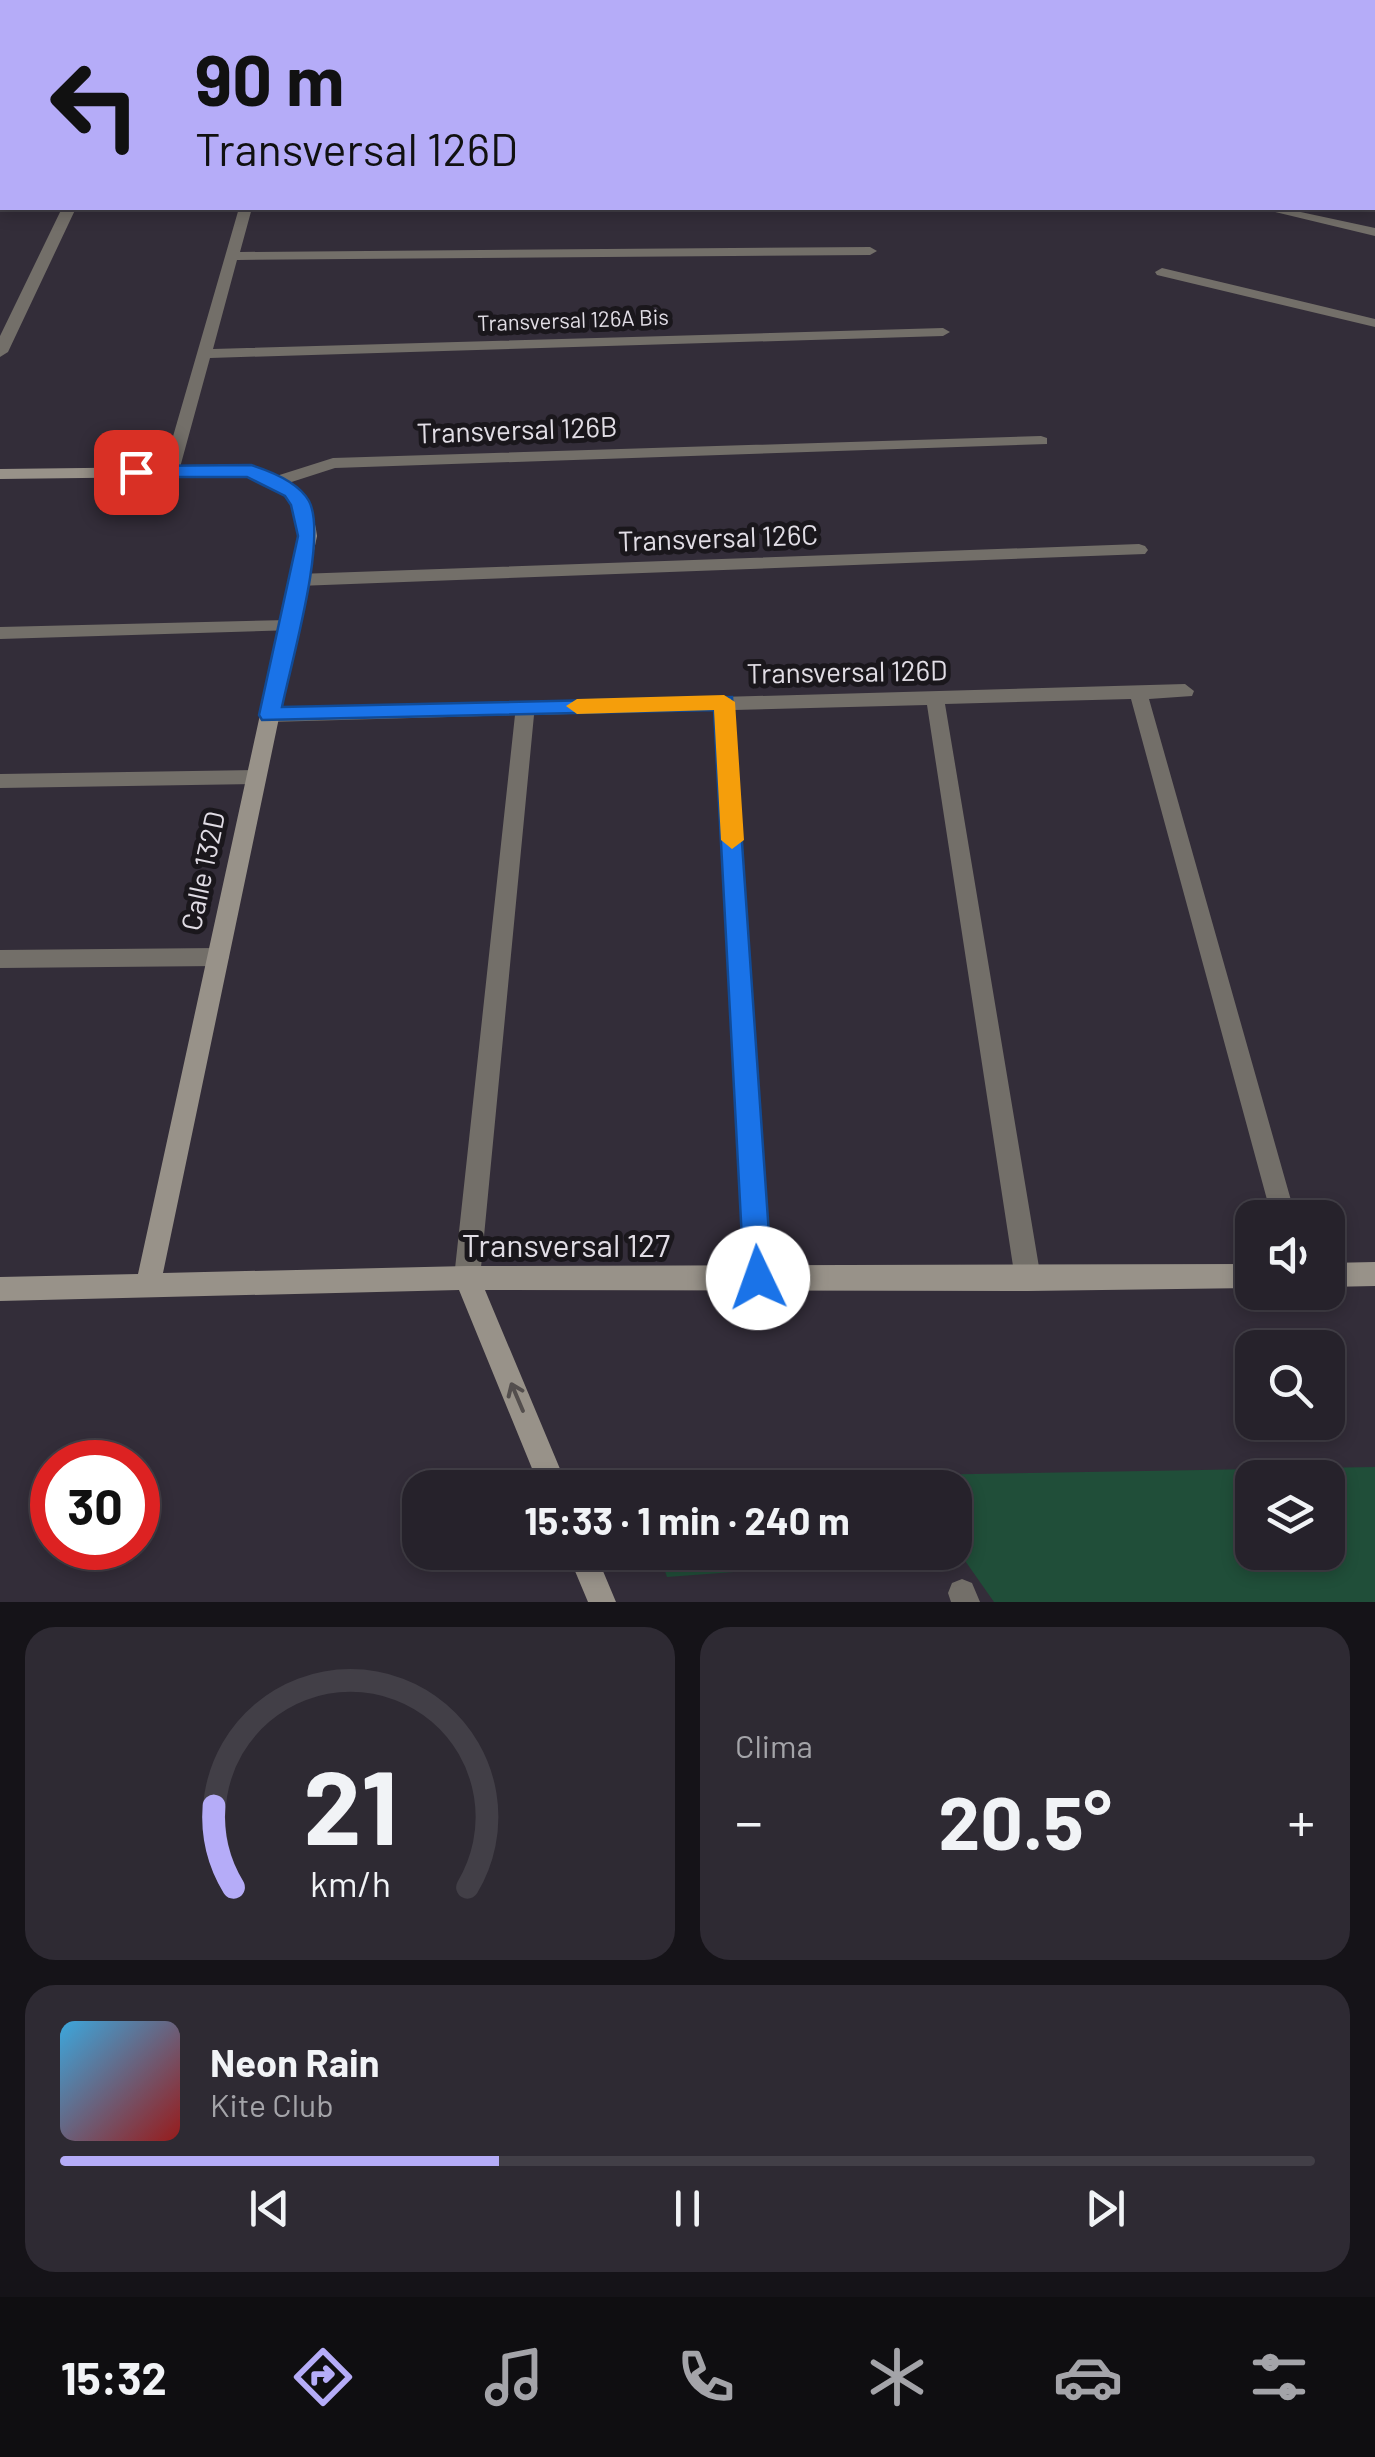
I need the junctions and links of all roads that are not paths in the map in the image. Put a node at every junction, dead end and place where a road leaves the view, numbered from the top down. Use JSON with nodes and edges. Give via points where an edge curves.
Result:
{"nodes":[{"id":1,"x":68,"y":210,"type":"edge"},
{"id":2,"x":245,"y":210,"type":"edge"},
{"id":3,"x":1275,"y":210,"type":"edge"},
{"id":4,"x":1375,"y":232,"type":"edge"},
{"id":5,"x":870,"y":251,"type":"dead end"},
{"id":6,"x":232,"y":256,"type":"junction"},
{"id":7,"x":1162,"y":272,"type":"dead end"},
{"id":8,"x":1375,"y":323,"type":"edge"},
{"id":9,"x":942,"y":332,"type":"dead end"},
{"id":10,"x":0,"y":352,"type":"edge"},
{"id":11,"x":204,"y":354,"type":"junction"},
{"id":12,"x":1042,"y":441,"type":"dead end"},
{"id":13,"x":171,"y":471,"type":"junction"},
{"id":14,"x":0,"y":474,"type":"edge"},
{"id":15,"x":276,"y":482,"type":"junction"},
{"id":16,"x":1139,"y":550,"type":"dead end"},
{"id":17,"x":298,"y":580,"type":"junction"},
{"id":18,"x":289,"y":626,"type":"junction"},
{"id":19,"x":0,"y":633,"type":"edge"},
{"id":20,"x":1185,"y":691,"type":"dead end"},
{"id":21,"x":1138,"y":692,"type":"junction"},
{"id":22,"x":934,"y":698,"type":"junction"},
{"id":23,"x":724,"y":702,"type":"junction"},
{"id":24,"x":525,"y":708,"type":"junction"},
{"id":25,"x":270,"y":715,"type":"junction"},
{"id":26,"x":256,"y":777,"type":"junction"},
{"id":27,"x":0,"y":781,"type":"edge"},
{"id":28,"x":218,"y":957,"type":"junction"},
{"id":29,"x":0,"y":960,"type":"edge"},
{"id":30,"x":1279,"y":1200,"type":"edge"},
{"id":31,"x":1375,"y":1274,"type":"edge"},
{"id":32,"x":1345,"y":1275,"type":"edge"},
{"id":33,"x":1235,"y":1276,"type":"edge"},
{"id":34,"x":467,"y":1278,"type":"junction"},
{"id":35,"x":758,"y":1278,"type":"junction"},
{"id":36,"x":1028,"y":1280,"type":"junction"},
{"id":37,"x":148,"y":1285,"type":"junction"},
{"id":38,"x":0,"y":1289,"type":"edge"},
{"id":39,"x":547,"y":1470,"type":"edge"},
{"id":40,"x":589,"y":1570,"type":"edge"},
{"id":41,"x":602,"y":1602,"type":"edge"}],
"edges":[{"from":1,"to":10,"type":"street"},
{"from":2,"to":6,"type":"street"},
{"from":3,"to":4,"type":"street"},
{"from":5,"to":6,"type":"street"},
{"from":6,"to":11,"type":"street"},
{"from":7,"to":8,"type":"street"},
{"from":9,"to":11,"type":"street","name":"Transversal 126A Bis"},
{"from":11,"to":13,"type":"street"},
{"from":12,"to":15,"type":"street","name":"Transversal 126B","via":[[333,463]]},
{"from":13,"to":14,"type":"main road"},
{"from":13,"to":15,"type":"main road","via":[[251,471]]},
{"from":15,"to":17,"type":"main road","name":"Calle 132D","via":[[292,492],[306,518]]},
{"from":16,"to":17,"type":"street","name":"Transversal 126C"},
{"from":17,"to":18,"type":"main road","name":"Calle 132D"},
{"from":18,"to":19,"type":"street"},
{"from":18,"to":25,"type":"main road","name":"Calle 132D"},
{"from":20,"to":21,"type":"street","name":"Transversal 126D"},
{"from":21,"to":22,"type":"street","name":"Transversal 126D"},
{"from":21,"to":30,"type":"street"},
{"from":22,"to":23,"type":"street","name":"Transversal 126D"},
{"from":22,"to":36,"type":"street"},
{"from":23,"to":24,"type":"street","name":"Transversal 126D"},
{"from":23,"to":35,"type":"street"},
{"from":24,"to":25,"type":"street","name":"Transversal 126D"},
{"from":24,"to":34,"type":"street"},
{"from":25,"to":26,"type":"main road","name":"Calle 132D"},
{"from":26,"to":27,"type":"street"},
{"from":26,"to":28,"type":"main road","name":"Calle 132D"},
{"from":28,"to":29,"type":"street"},
{"from":28,"to":37,"type":"main road","name":"Calle 132D"},
{"from":31,"to":32,"type":"main road"},
{"from":33,"to":36,"type":"main road","name":"Transversal 127"},
{"from":34,"to":35,"type":"main road","name":"Transversal 127"},
{"from":34,"to":37,"type":"main road","name":"Transversal 127"},
{"from":39,"to":34,"type":"main road","one_way":true},
{"from":35,"to":36,"type":"main road","name":"Transversal 127"},
{"from":37,"to":38,"type":"main road","name":"Transversal 127"},
{"from":40,"to":41,"type":"main road"}]}
